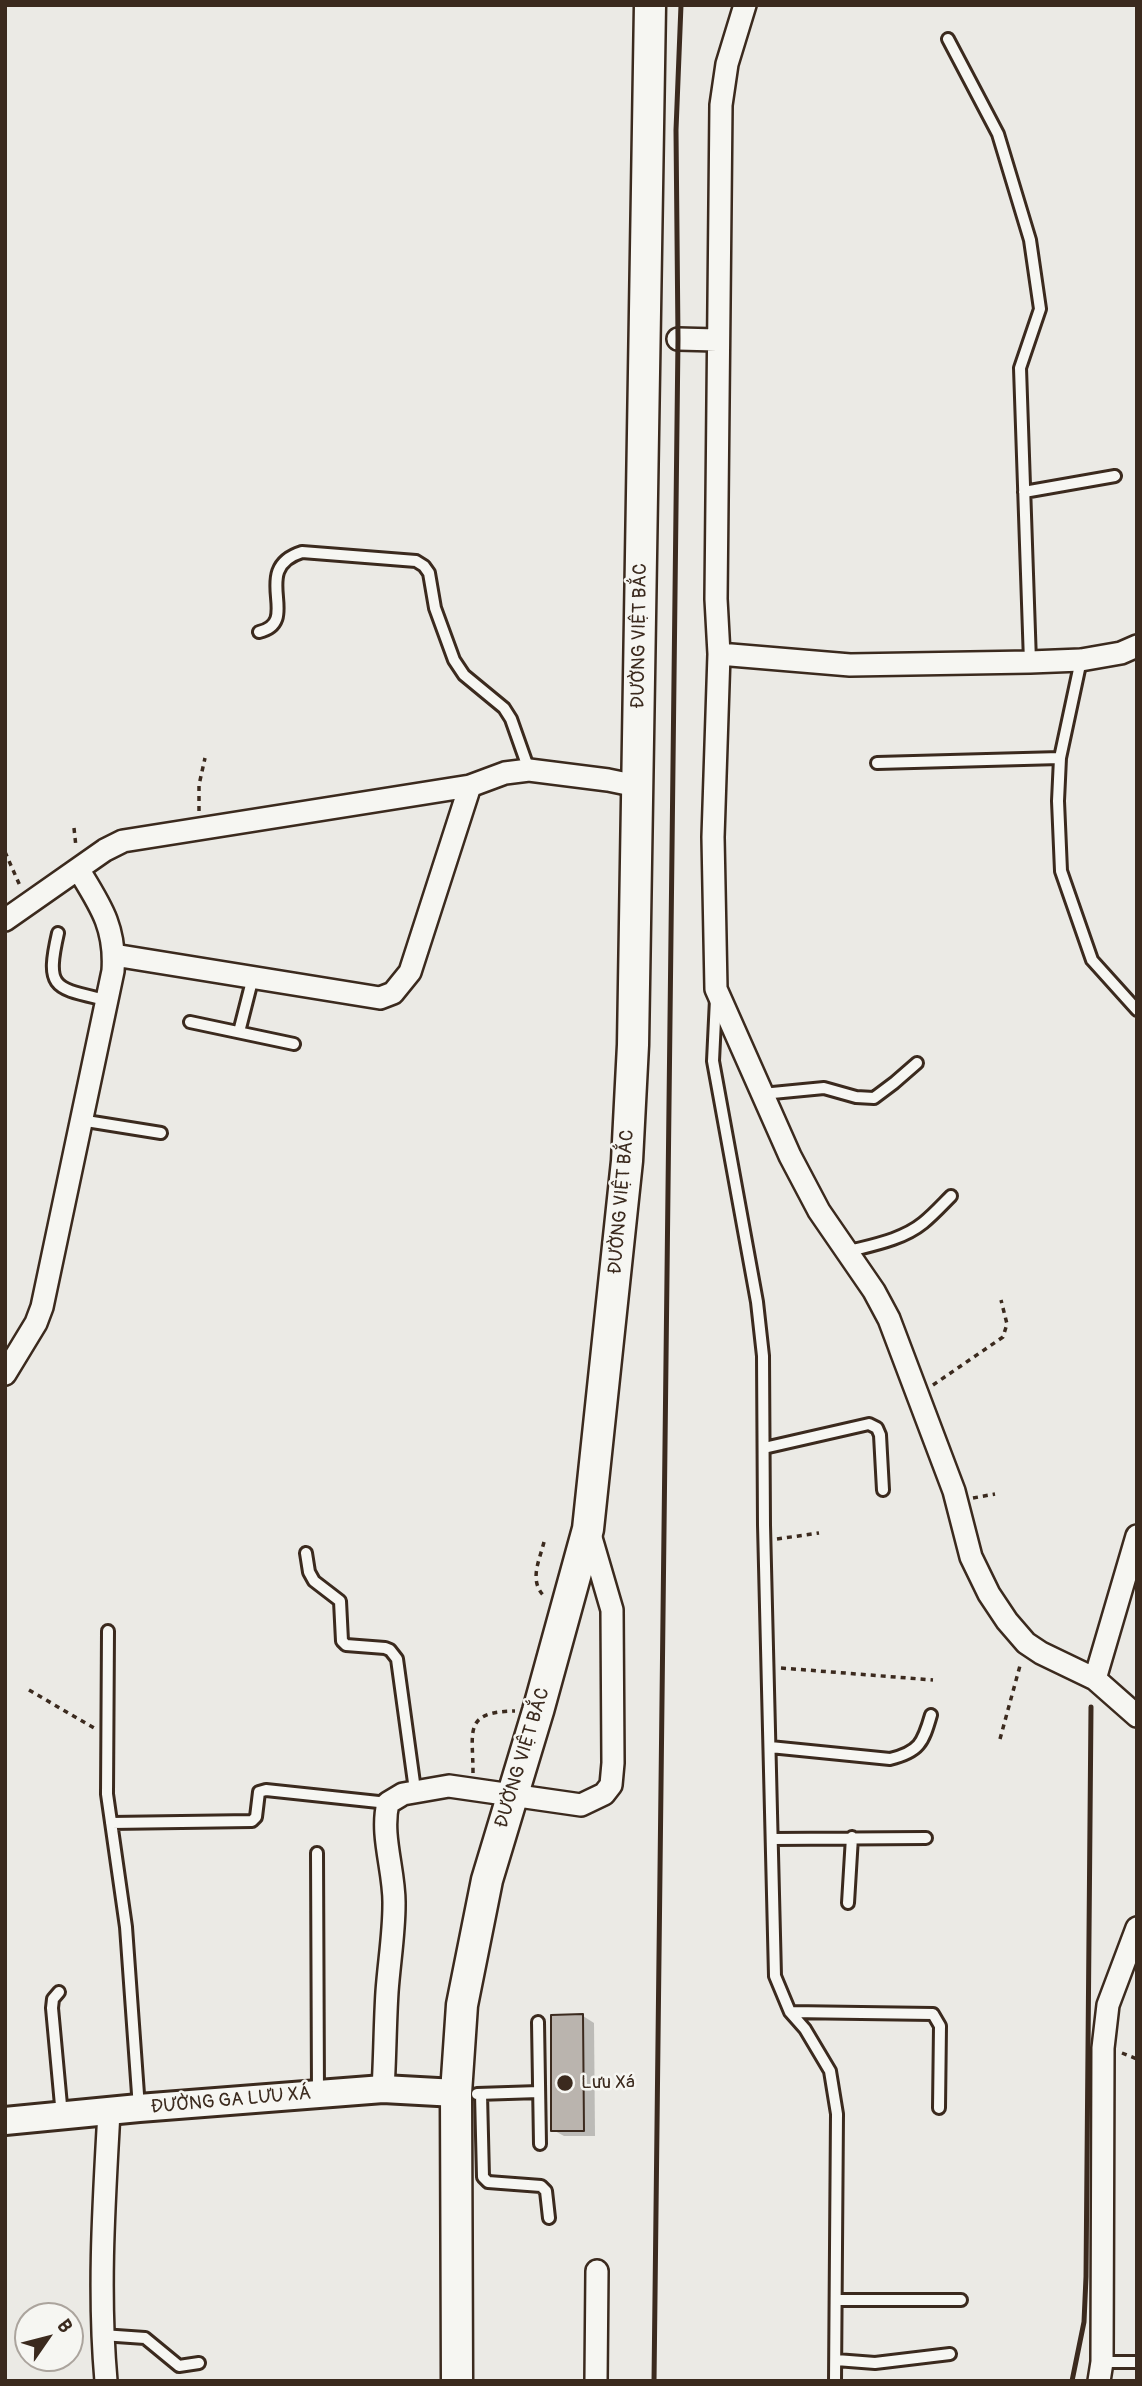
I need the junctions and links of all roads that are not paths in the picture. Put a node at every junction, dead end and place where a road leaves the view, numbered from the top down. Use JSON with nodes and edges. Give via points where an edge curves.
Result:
{"nodes":[{"id":1,"x":650,"y":5,"type":"edge"},
{"id":2,"x":745,"y":5,"type":"edge"},
{"id":3,"x":948,"y":39,"type":"dead end"},
{"id":4,"x":678,"y":338,"type":"dead end"},
{"id":5,"x":717,"y":340,"type":"junction"},
{"id":6,"x":1115,"y":476,"type":"dead end"},
{"id":7,"x":1024,"y":492,"type":"junction"},
{"id":8,"x":258,"y":632,"type":"dead end"},
{"id":9,"x":1137,"y":646,"type":"edge"},
{"id":10,"x":719,"y":654,"type":"junction"},
{"id":11,"x":1081,"y":660,"type":"junction"},
{"id":12,"x":1030,"y":662,"type":"junction"},
{"id":13,"x":1060,"y":758,"type":"junction"},
{"id":14,"x":877,"y":764,"type":"dead end"},
{"id":15,"x":529,"y":770,"type":"junction"},
{"id":16,"x":470,"y":786,"type":"junction"},
{"id":17,"x":637,"y":786,"type":"junction"},
{"id":18,"x":78,"y":869,"type":"junction"},
{"id":19,"x":5,"y":920,"type":"edge"},
{"id":20,"x":58,"y":933,"type":"dead end"},
{"id":21,"x":114,"y":955,"type":"junction"},
{"id":22,"x":253,"y":977,"type":"junction"},
{"id":23,"x":716,"y":989,"type":"junction"},
{"id":24,"x":106,"y":1000,"type":"junction"},
{"id":25,"x":1137,"y":1010,"type":"edge"},
{"id":26,"x":190,"y":1022,"type":"dead end"},
{"id":27,"x":239,"y":1032,"type":"junction"},
{"id":28,"x":294,"y":1044,"type":"dead end"},
{"id":29,"x":917,"y":1063,"type":"dead end"},
{"id":30,"x":762,"y":1094,"type":"junction"},
{"id":31,"x":80,"y":1121,"type":"junction"},
{"id":32,"x":161,"y":1133,"type":"dead end"},
{"id":33,"x":951,"y":1196,"type":"dead end"},
{"id":34,"x":846,"y":1252,"type":"junction"},
{"id":35,"x":5,"y":1374,"type":"edge"},
{"id":36,"x":764,"y":1448,"type":"junction"},
{"id":37,"x":883,"y":1490,"type":"dead end"},
{"id":38,"x":588,"y":1529,"type":"junction"},
{"id":39,"x":1137,"y":1535,"type":"edge"},
{"id":40,"x":306,"y":1553,"type":"dead end"},
{"id":41,"x":108,"y":1631,"type":"dead end"},
{"id":42,"x":1095,"y":1679,"type":"junction"},
{"id":43,"x":931,"y":1715,"type":"dead end"},
{"id":44,"x":1137,"y":1716,"type":"edge"},
{"id":45,"x":771,"y":1746,"type":"junction"},
{"id":46,"x":415,"y":1790,"type":"junction"},
{"id":47,"x":511,"y":1795,"type":"junction"},
{"id":48,"x":388,"y":1803,"type":"junction"},
{"id":49,"x":111,"y":1823,"type":"junction"},
{"id":50,"x":852,"y":1837,"type":"junction"},
{"id":51,"x":926,"y":1838,"type":"dead end"},
{"id":52,"x":772,"y":1839,"type":"junction"},
{"id":53,"x":317,"y":1853,"type":"dead end"},
{"id":54,"x":848,"y":1903,"type":"dead end"},
{"id":55,"x":1137,"y":1928,"type":"edge"},
{"id":56,"x":58,"y":1992,"type":"dead end"},
{"id":57,"x":790,"y":2012,"type":"junction"},
{"id":58,"x":538,"y":2022,"type":"dead end"},
{"id":59,"x":383,"y":2089,"type":"junction"},
{"id":60,"x":539,"y":2092,"type":"junction"},
{"id":61,"x":469,"y":2093,"type":"junction"},
{"id":62,"x":318,"y":2094,"type":"junction"},
{"id":63,"x":138,"y":2108,"type":"junction"},
{"id":64,"x":939,"y":2108,"type":"dead end"},
{"id":65,"x":109,"y":2112,"type":"junction"},
{"id":66,"x":62,"y":2117,"type":"junction"},
{"id":67,"x":5,"y":2121,"type":"edge"},
{"id":68,"x":540,"y":2144,"type":"dead end"},
{"id":69,"x":549,"y":2218,"type":"dead end"},
{"id":70,"x":597,"y":2272,"type":"dead end"},
{"id":71,"x":837,"y":2300,"type":"junction"},
{"id":72,"x":961,"y":2300,"type":"dead end"},
{"id":73,"x":102,"y":2335,"type":"junction"},
{"id":74,"x":950,"y":2354,"type":"dead end"},
{"id":75,"x":836,"y":2360,"type":"junction"},
{"id":76,"x":1137,"y":2361,"type":"edge"},
{"id":77,"x":199,"y":2363,"type":"dead end"},
{"id":78,"x":1101,"y":2372,"type":"edge"},
{"id":79,"x":106,"y":2381,"type":"edge"},
{"id":80,"x":457,"y":2381,"type":"edge"},
{"id":81,"x":596,"y":2381,"type":"edge"},
{"id":82,"x":835,"y":2381,"type":"edge"}],
"edges":[{"from":1,"to":17,"type":"main road","name":"ĐƯỜNG VIỆT BẮC"},
{"from":2,"to":5,"type":"street","via":[[727,64],[721,105]]},
{"from":3,"to":7,"type":"lane","via":[[998,134],[1030,240],[1040,309],[1020,368]]},
{"from":4,"to":5,"type":"street"},
{"from":5,"to":10,"type":"street"},
{"from":6,"to":7,"type":"lane"},
{"from":7,"to":12,"type":"lane"},
{"from":8,"to":15,"type":"lane","via":[[277,617],[276,575],[292,555],[416,561],[429,573],[435,608],[454,660],[464,675],[504,708]]},
{"from":9,"to":11,"type":"street"},
{"from":10,"to":12,"type":"street","via":[[850,665]]},
{"from":10,"to":23,"type":"street","via":[[713,837]]},
{"from":11,"to":12,"type":"street"},
{"from":11,"to":13,"type":"lane"},
{"from":13,"to":14,"type":"lane"},
{"from":13,"to":25,"type":"lane","via":[[1061,871],[1092,960]]},
{"from":15,"to":16,"type":"street"},
{"from":15,"to":17,"type":"street"},
{"from":16,"to":18,"type":"street","via":[[123,841]]},
{"from":16,"to":22,"type":"street","via":[[410,972],[393,993],[380,998]]},
{"from":17,"to":38,"type":"main road","name":"ĐƯỜNG VIỆT BẮC","via":[[627,1161]]},
{"from":18,"to":19,"type":"street"},
{"from":18,"to":21,"type":"street","via":[[104,912]]},
{"from":20,"to":24,"type":"lane","via":[[52,961],[57,984],[65,991]]},
{"from":21,"to":22,"type":"street"},
{"from":21,"to":24,"type":"street"},
{"from":22,"to":27,"type":"lane"},
{"from":23,"to":30,"type":"street"},
{"from":23,"to":36,"type":"lane","via":[[713,1061],[757,1302]]},
{"from":24,"to":31,"type":"street"},
{"from":26,"to":27,"type":"lane"},
{"from":27,"to":28,"type":"lane"},
{"from":29,"to":30,"type":"lane","via":[[874,1098],[824,1088]]},
{"from":30,"to":34,"type":"street","via":[[813,1200]]},
{"from":31,"to":32,"type":"lane"},
{"from":31,"to":35,"type":"street","via":[[42,1307]]},
{"from":33,"to":34,"type":"lane","via":[[912,1230]]},
{"from":34,"to":42,"type":"street","via":[[889,1319],[954,1491],[975,1565],[1007,1621],[1041,1653]]},
{"from":36,"to":37,"type":"lane","via":[[869,1424],[880,1435]]},
{"from":36,"to":45,"type":"lane"},
{"from":38,"to":47,"type":"main road","name":"ĐƯỜNG VIỆT BẮC"},
{"from":38,"to":47,"type":"street","via":[[612,1610],[611,1785],[604,1794],[581,1805]]},
{"from":39,"to":42,"type":"street"},
{"from":40,"to":46,"type":"lane","via":[[314,1581],[340,1601],[342,1641],[385,1648],[397,1660]]},
{"from":41,"to":49,"type":"lane","via":[[107,1794]]},
{"from":42,"to":44,"type":"street"},
{"from":43,"to":45,"type":"lane","via":[[919,1746],[910,1754],[890,1759]]},
{"from":45,"to":52,"type":"lane"},
{"from":46,"to":47,"type":"street","via":[[449,1786]]},
{"from":46,"to":48,"type":"street"},
{"from":47,"to":61,"type":"main road","name":"ĐƯỜNG VIỆT BẮC","via":[[487,1880],[462,2005]]},
{"from":48,"to":49,"type":"lane","via":[[266,1790],[259,1792],[252,1821]]},
{"from":48,"to":59,"type":"street","via":[[386,1833],[394,1906]]},
{"from":49,"to":63,"type":"lane","via":[[126,1927]]},
{"from":50,"to":51,"type":"lane"},
{"from":50,"to":52,"type":"lane"},
{"from":50,"to":54,"type":"lane"},
{"from":52,"to":57,"type":"lane","via":[[775,1976]]},
{"from":53,"to":62,"type":"lane"},
{"from":55,"to":78,"type":"street","via":[[1108,2006],[1103,2048]]},
{"from":56,"to":66,"type":"lane","via":[[52,2008]]},
{"from":57,"to":64,"type":"lane","via":[[933,2014],[940,2026]]},
{"from":57,"to":71,"type":"lane","via":[[830,2071],[836,2114]]},
{"from":58,"to":60,"type":"lane"},
{"from":59,"to":61,"type":"street","name":"ĐƯỜNG GA LƯU XÁ"},
{"from":59,"to":62,"type":"street","name":"ĐƯỜNG GA LƯU XÁ"},
{"from":60,"to":61,"type":"lane"},
{"from":60,"to":68,"type":"lane"},
{"from":61,"to":69,"type":"lane","via":[[483,2177],[488,2182],[541,2186],[546,2191]]},
{"from":61,"to":80,"type":"main road","name":"ĐƯỜNG VIỆT BẮC"},
{"from":62,"to":63,"type":"street","name":"ĐƯỜNG GA LƯU XÁ"},
{"from":63,"to":65,"type":"street","name":"ĐƯỜNG GA LƯU XÁ"},
{"from":65,"to":66,"type":"street","name":"ĐƯỜNG GA LƯU XÁ"},
{"from":65,"to":73,"type":"street"},
{"from":66,"to":67,"type":"street","name":"ĐƯỜNG GA LƯU XÁ"},
{"from":70,"to":81,"type":"street"},
{"from":71,"to":72,"type":"lane"},
{"from":71,"to":75,"type":"lane"},
{"from":73,"to":77,"type":"lane","via":[[145,2338],[179,2366]]},
{"from":73,"to":79,"type":"street"},
{"from":74,"to":75,"type":"lane","via":[[875,2363]]},
{"from":75,"to":82,"type":"lane"},
{"from":76,"to":78,"type":"lane"}]}
